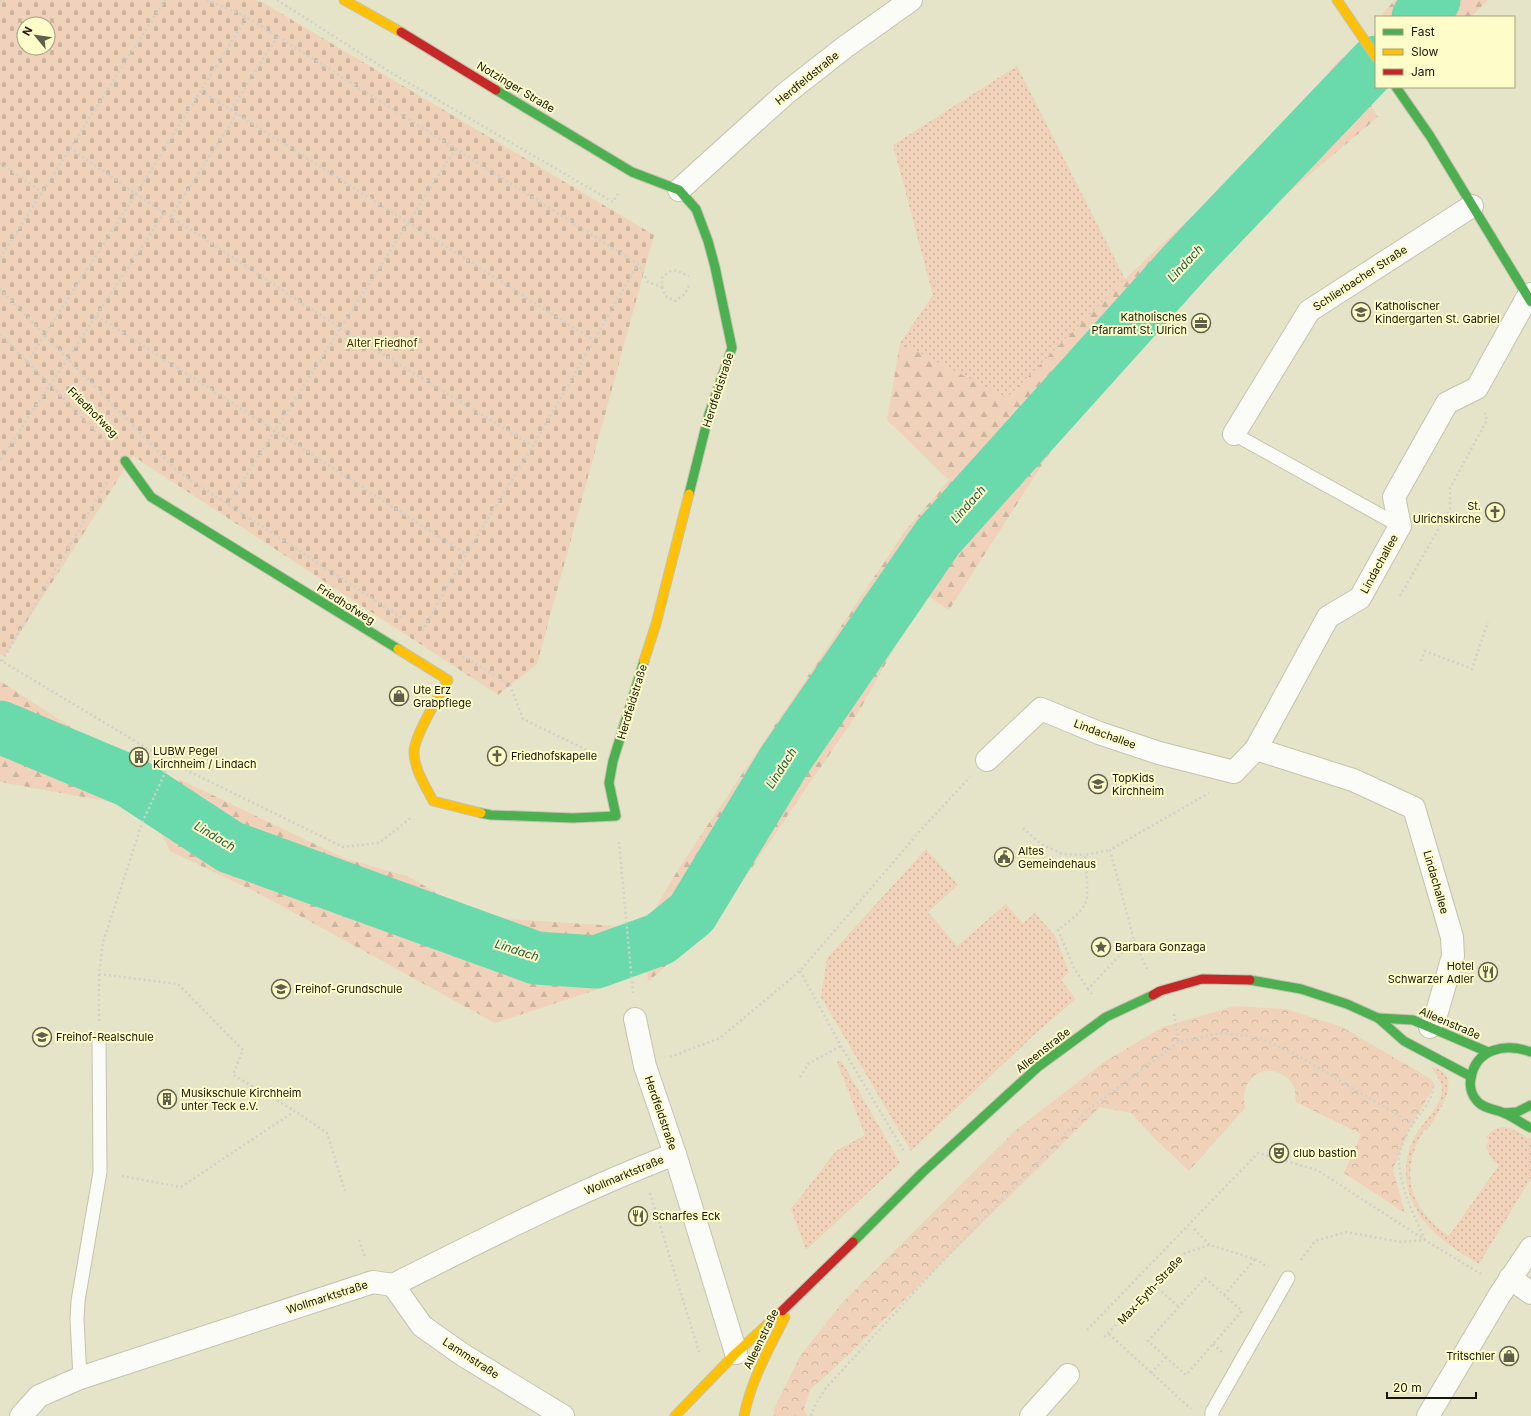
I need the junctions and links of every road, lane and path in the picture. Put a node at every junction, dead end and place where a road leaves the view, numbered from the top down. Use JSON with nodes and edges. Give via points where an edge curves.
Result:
{"nodes":[{"id":1,"x":165,"y":0,"type":"edge"},
{"id":2,"x":207,"y":0,"type":"edge"},
{"id":3,"x":277,"y":0,"type":"edge"},
{"id":4,"x":911,"y":0,"type":"edge"},
{"id":5,"x":1337,"y":0,"type":"edge"},
{"id":6,"x":352,"y":2,"type":"edge"},
{"id":7,"x":247,"y":17,"type":"junction"},
{"id":8,"x":277,"y":37,"type":"junction"},
{"id":9,"x":1375,"y":56,"type":"edge"},
{"id":10,"x":1397,"y":88,"type":"edge"},
{"id":11,"x":201,"y":91,"type":"junction"},
{"id":12,"x":231,"y":110,"type":"junction"},
{"id":13,"x":237,"y":114,"type":"junction"},
{"id":14,"x":70,"y":148,"type":"junction"},
{"id":15,"x":456,"y":148,"type":"junction"},
{"id":16,"x":0,"y":163,"type":"edge"},
{"id":17,"x":632,"y":172,"type":"junction"},
{"id":18,"x":679,"y":190,"type":"junction"},
{"id":19,"x":42,"y":192,"type":"junction"},
{"id":20,"x":136,"y":194,"type":"junction"},
{"id":21,"x":1472,"y":206,"type":"junction"},
{"id":22,"x":166,"y":212,"type":"junction"},
{"id":23,"x":171,"y":216,"type":"junction"},
{"id":24,"x":408,"y":223,"type":"junction"},
{"id":25,"x":0,"y":258,"type":"edge"},
{"id":26,"x":638,"y":264,"type":"junction"},
{"id":27,"x":662,"y":287,"type":"junction"},
{"id":28,"x":0,"y":289,"type":"edge"},
{"id":29,"x":1530,"y":297,"type":"edge"},
{"id":30,"x":97,"y":316,"type":"junction"},
{"id":31,"x":340,"y":328,"type":"junction"},
{"id":32,"x":0,"y":334,"type":"edge"},
{"id":33,"x":45,"y":335,"type":"junction"},
{"id":34,"x":593,"y":340,"type":"junction"},
{"id":35,"x":68,"y":358,"type":"junction"},
{"id":36,"x":27,"y":362,"type":"junction"},
{"id":37,"x":50,"y":385,"type":"junction"},
{"id":38,"x":1477,"y":388,"type":"junction"},
{"id":39,"x":275,"y":430,"type":"junction"},
{"id":40,"x":1234,"y":434,"type":"joint"},
{"id":41,"x":533,"y":446,"type":"junction"},
{"id":42,"x":0,"y":460,"type":"edge"},
{"id":43,"x":125,"y":461,"type":"junction"},
{"id":44,"x":228,"y":504,"type":"junction"},
{"id":45,"x":1400,"y":526,"type":"junction"},
{"id":46,"x":466,"y":554,"type":"junction"},
{"id":47,"x":1400,"y":596,"type":"dead end"},
{"id":48,"x":408,"y":622,"type":"dead end"},
{"id":49,"x":1488,"y":622,"type":"dead end"},
{"id":50,"x":428,"y":635,"type":"dead end"},
{"id":51,"x":462,"y":656,"type":"dead end"},
{"id":52,"x":1,"y":660,"type":"edge"},
{"id":53,"x":1421,"y":661,"type":"dead end"},
{"id":54,"x":1256,"y":749,"type":"junction"},
{"id":55,"x":987,"y":760,"type":"joint"},
{"id":56,"x":613,"y":761,"type":"junction"},
{"id":57,"x":170,"y":762,"type":"junction"},
{"id":58,"x":1234,"y":772,"type":"junction"},
{"id":59,"x":433,"y":801,"type":"junction"},
{"id":60,"x":1023,"y":828,"type":"dead end"},
{"id":61,"x":1110,"y":850,"type":"junction"},
{"id":62,"x":1085,"y":855,"type":"junction"},
{"id":63,"x":622,"y":866,"type":"dead end"},
{"id":64,"x":1134,"y":940,"type":"junction"},
{"id":65,"x":800,"y":971,"type":"junction"},
{"id":66,"x":1149,"y":972,"type":"dead end"},
{"id":67,"x":99,"y":974,"type":"junction"},
{"id":68,"x":1088,"y":988,"type":"junction"},
{"id":69,"x":1096,"y":1000,"type":"dead end"},
{"id":70,"x":1173,"y":1010,"type":"dead end"},
{"id":71,"x":1378,"y":1018,"type":"junction"},
{"id":72,"x":635,"y":1020,"type":"joint"},
{"id":73,"x":1430,"y":1027,"type":"junction"},
{"id":74,"x":1179,"y":1042,"type":"junction"},
{"id":75,"x":99,"y":1043,"type":"joint"},
{"id":76,"x":841,"y":1046,"type":"junction"},
{"id":77,"x":1488,"y":1052,"type":"junction"},
{"id":78,"x":1531,"y":1052,"type":"edge"},
{"id":79,"x":645,"y":1066,"type":"junction"},
{"id":80,"x":1470,"y":1076,"type":"junction"},
{"id":81,"x":800,"y":1077,"type":"dead end"},
{"id":82,"x":1433,"y":1083,"type":"dead end"},
{"id":83,"x":1531,"y":1105,"type":"edge"},
{"id":84,"x":295,"y":1111,"type":"junction"},
{"id":85,"x":1504,"y":1113,"type":"junction"},
{"id":86,"x":1413,"y":1124,"type":"junction"},
{"id":87,"x":1531,"y":1128,"type":"edge"},
{"id":88,"x":675,"y":1154,"type":"junction"},
{"id":89,"x":642,"y":1166,"type":"junction"},
{"id":90,"x":100,"y":1172,"type":"junction"},
{"id":91,"x":922,"y":1174,"type":"junction"},
{"id":92,"x":345,"y":1191,"type":"dead end"},
{"id":93,"x":1194,"y":1229,"type":"dead end"},
{"id":94,"x":1425,"y":1240,"type":"junction"},
{"id":95,"x":1210,"y":1245,"type":"junction"},
{"id":96,"x":1531,"y":1248,"type":"edge"},
{"id":97,"x":1255,"y":1259,"type":"junction"},
{"id":98,"x":1288,"y":1278,"type":"junction"},
{"id":99,"x":1507,"y":1283,"type":"junction"},
{"id":100,"x":392,"y":1285,"type":"junction"},
{"id":101,"x":1154,"y":1285,"type":"junction"},
{"id":102,"x":1531,"y":1293,"type":"edge"},
{"id":103,"x":1224,"y":1295,"type":"junction"},
{"id":104,"x":792,"y":1303,"type":"junction"},
{"id":105,"x":1178,"y":1307,"type":"junction"},
{"id":106,"x":1087,"y":1330,"type":"dead end"},
{"id":107,"x":1109,"y":1334,"type":"junction"},
{"id":108,"x":1104,"y":1337,"type":"dead end"},
{"id":109,"x":700,"y":1353,"type":"dead end"},
{"id":110,"x":1166,"y":1357,"type":"junction"},
{"id":111,"x":738,"y":1360,"type":"junction"},
{"id":112,"x":1151,"y":1373,"type":"junction"},
{"id":113,"x":1068,"y":1375,"type":"dead end"},
{"id":114,"x":80,"y":1378,"type":"junction"},
{"id":115,"x":743,"y":1383,"type":"dead end"},
{"id":116,"x":1194,"y":1412,"type":"dead end"},
{"id":117,"x":745,"y":1413,"type":"edge"},
{"id":118,"x":21,"y":1416,"type":"edge"},
{"id":119,"x":563,"y":1416,"type":"edge"},
{"id":120,"x":675,"y":1416,"type":"edge"},
{"id":121,"x":811,"y":1416,"type":"edge"},
{"id":122,"x":1031,"y":1416,"type":"edge"},
{"id":123,"x":1212,"y":1416,"type":"edge"},
{"id":124,"x":1428,"y":1416,"type":"edge"}],
"edges":[{"from":1,"to":14,"type":"path"},
{"from":2,"to":7,"type":"path"},
{"from":3,"to":17,"type":"path","via":[[390,72],[613,202]]},
{"from":4,"to":18,"type":"street","name":"Herdfeldstraße","via":[[785,94]]},
{"from":5,"to":9,"type":"street"},
{"from":6,"to":17,"type":"street","name":"Notzinger Straße"},
{"from":7,"to":8,"type":"path"},
{"from":7,"to":11,"type":"path"},
{"from":8,"to":12,"type":"path"},
{"from":8,"to":15,"type":"path"},
{"from":10,"to":21,"type":"street","via":[[1430,136]]},
{"from":11,"to":12,"type":"path"},
{"from":11,"to":20,"type":"path"},
{"from":12,"to":13,"type":"path"},
{"from":13,"to":23,"type":"path"},
{"from":13,"to":24,"type":"path"},
{"from":14,"to":19,"type":"path"},
{"from":14,"to":20,"type":"path"},
{"from":15,"to":24,"type":"path"},
{"from":15,"to":26,"type":"path"},
{"from":16,"to":19,"type":"path"},
{"from":17,"to":18,"type":"street","name":"Notzinger Straße"},
{"from":18,"to":56,"type":"street","name":"Herdfeldstraße","via":[[696,209],[708,241],[732,348],[709,414],[656,624]]},
{"from":19,"to":25,"type":"path"},
{"from":20,"to":22,"type":"path"},
{"from":20,"to":33,"type":"path"},
{"from":21,"to":29,"type":"street"},
{"from":21,"to":40,"type":"street","name":"Schlierbacher Straße","via":[[1308,311]]},
{"from":22,"to":23,"type":"path"},
{"from":22,"to":30,"type":"path"},
{"from":23,"to":31,"type":"path"},
{"from":24,"to":31,"type":"path"},
{"from":24,"to":34,"type":"path"},
{"from":26,"to":27,"type":"path","via":[[648,282]]},
{"from":26,"to":34,"type":"path"},
{"from":27,"to":27,"type":"path","via":[[665,296],[675,301],[685,294],[693,277],[677,270],[669,271],[662,278]]},
{"from":28,"to":33,"type":"path"},
{"from":29,"to":38,"type":"street"},
{"from":30,"to":35,"type":"path"},
{"from":30,"to":39,"type":"path"},
{"from":31,"to":39,"type":"path"},
{"from":31,"to":41,"type":"path"},
{"from":32,"to":36,"type":"path","name":"Friedhofweg"},
{"from":33,"to":35,"type":"path"},
{"from":33,"to":36,"type":"path"},
{"from":34,"to":41,"type":"path"},
{"from":35,"to":37,"type":"path"},
{"from":35,"to":44,"type":"path","via":[[177,471]]},
{"from":36,"to":37,"type":"path","name":"Friedhofweg"},
{"from":37,"to":42,"type":"path"},
{"from":37,"to":43,"type":"path","name":"Friedhofweg"},
{"from":38,"to":45,"type":"street","name":"Lindachallee","via":[[1448,403],[1394,498]]},
{"from":38,"to":47,"type":"path","via":[[1487,420],[1450,488],[1450,509]]},
{"from":39,"to":44,"type":"path"},
{"from":39,"to":46,"type":"path"},
{"from":40,"to":45,"type":"lane"},
{"from":41,"to":46,"type":"path"},
{"from":43,"to":52,"type":"path","via":[[108,481]]},
{"from":43,"to":59,"type":"street","name":"Friedhofweg","via":[[151,497],[448,680],[423,727],[414,751],[422,781]]},
{"from":44,"to":48,"type":"path"},
{"from":45,"to":54,"type":"street","name":"Lindachallee","via":[[1360,598],[1328,617]]},
{"from":46,"to":50,"type":"path","via":[[422,631]]},
{"from":49,"to":53,"type":"path","via":[[1472,669],[1425,651]]},
{"from":51,"to":56,"type":"path","via":[[510,685],[523,719]]},
{"from":52,"to":57,"type":"path"},
{"from":54,"to":58,"type":"street","name":"Lindachallee"},
{"from":54,"to":73,"type":"street","name":"Lindachallee","via":[[1353,780],[1414,808],[1452,937],[1453,956],[1437,1012]]},
{"from":55,"to":58,"type":"street","name":"Lindachallee","via":[[1041,709],[1099,733],[1159,753]]},
{"from":55,"to":65,"type":"path","via":[[920,831]]},
{"from":56,"to":59,"type":"street","name":"Herdfeldstraße","via":[[609,783],[616,816],[573,818],[490,815]]},
{"from":57,"to":59,"type":"path","via":[[343,847],[379,843]]},
{"from":57,"to":67,"type":"path","via":[[142,822],[103,942]]},
{"from":58,"to":61,"type":"path","via":[[1214,790]]},
{"from":60,"to":62,"type":"path","via":[[1041,844],[1062,854]]},
{"from":61,"to":62,"type":"path"},
{"from":61,"to":64,"type":"path"},
{"from":62,"to":68,"type":"path","via":[[1085,904],[1058,930],[1074,968]]},
{"from":63,"to":72,"type":"path"},
{"from":64,"to":66,"type":"path"},
{"from":64,"to":68,"type":"path"},
{"from":65,"to":76,"type":"path"},
{"from":65,"to":79,"type":"path","via":[[720,1038]]},
{"from":67,"to":75,"type":"path"},
{"from":67,"to":84,"type":"path","via":[[178,984],[243,1050],[233,1075]]},
{"from":68,"to":69,"type":"path"},
{"from":70,"to":74,"type":"path"},
{"from":71,"to":73,"type":"street","name":"Alleenstraße","via":[[1413,1020]]},
{"from":71,"to":80,"type":"street","name":"Alleenstraße","via":[[1404,1041]]},
{"from":71,"to":91,"type":"street","name":"Alleenstraße","via":[[1347,1004],[1301,989],[1247,979],[1202,980],[1160,991],[1106,1017],[1039,1066]]},
{"from":72,"to":79,"type":"street","name":"Herdfeldstraße"},
{"from":73,"to":77,"type":"street","name":"Alleenstraße"},
{"from":74,"to":86,"type":"path","via":[[1221,1033],[1258,1037],[1296,1054]]},
{"from":74,"to":121,"type":"path","via":[[1088,1110],[941,1263],[826,1388]]},
{"from":75,"to":90,"type":"lane"},
{"from":76,"to":81,"type":"path","via":[[808,1064]]},
{"from":76,"to":91,"type":"path","via":[[911,1163]]},
{"from":77,"to":78,"type":"street","name":"Alleenstraße","via":[[1524,1045]]},
{"from":77,"to":80,"type":"street","name":"Alleenstraße","via":[[1478,1060]]},
{"from":79,"to":88,"type":"street","name":"Herdfeldstraße"},
{"from":80,"to":85,"type":"street","via":[[1469,1088],[1473,1096],[1488,1110]]},
{"from":82,"to":86,"type":"path","via":[[1433,1093]]},
{"from":83,"to":85,"type":"street","via":[[1517,1112]]},
{"from":84,"to":90,"type":"path","via":[[181,1187]]},
{"from":84,"to":92,"type":"path","via":[[327,1133]]},
{"from":85,"to":87,"type":"street"},
{"from":86,"to":94,"type":"path","via":[[1402,1145],[1399,1160],[1404,1190]]},
{"from":88,"to":89,"type":"street","name":"Wollmarktstraße"},
{"from":88,"to":111,"type":"street","name":"Herdfeldstraße"},
{"from":89,"to":100,"type":"street","name":"Wollmarktstraße","via":[[514,1224]]},
{"from":89,"to":109,"type":"path"},
{"from":90,"to":114,"type":"lane","via":[[78,1301]]},
{"from":91,"to":104,"type":"street","name":"Alleenstraße"},
{"from":93,"to":95,"type":"path"},
{"from":94,"to":98,"type":"path","via":[[1401,1242],[1346,1232],[1315,1242]]},
{"from":94,"to":99,"type":"path"},
{"from":94,"to":106,"type":"path","via":[[1317,1170],[1258,1153]]},
{"from":95,"to":97,"type":"path"},
{"from":95,"to":101,"type":"path","name":"Max-Eyth-Straße","via":[[1185,1253]]},
{"from":96,"to":99,"type":"street"},
{"from":97,"to":98,"type":"path"},
{"from":97,"to":103,"type":"path"},
{"from":98,"to":123,"type":"lane"},
{"from":99,"to":102,"type":"street"},
{"from":99,"to":124,"type":"street"},
{"from":100,"to":114,"type":"street","name":"Wollmarktstraße","via":[[373,1282]]},
{"from":100,"to":119,"type":"street","name":"Lammstraße","via":[[422,1326],[463,1355]]},
{"from":101,"to":105,"type":"path"},
{"from":101,"to":107,"type":"path","name":"Max-Eyth-Straße"},
{"from":103,"to":105,"type":"path","via":[[1205,1278]]},
{"from":103,"to":110,"type":"path","via":[[1242,1311],[1186,1375]]},
{"from":104,"to":111,"type":"street","name":"Alleenstraße"},
{"from":104,"to":117,"type":"street","name":"Alleenstraße","via":[[766,1353]]},
{"from":105,"to":110,"type":"path","via":[[1148,1341]]},
{"from":107,"to":108,"type":"path","name":"Max-Eyth-Straße"},
{"from":107,"to":112,"type":"path"},
{"from":110,"to":112,"type":"path"},
{"from":111,"to":120,"type":"street","name":"Alleenstraße"},
{"from":112,"to":116,"type":"path"},
{"from":113,"to":122,"type":"street"},
{"from":114,"to":118,"type":"street","name":"Wollmarktstraße","via":[[39,1396]]},
{"from":115,"to":117,"type":"street","name":"Alleenstraße"}]}
